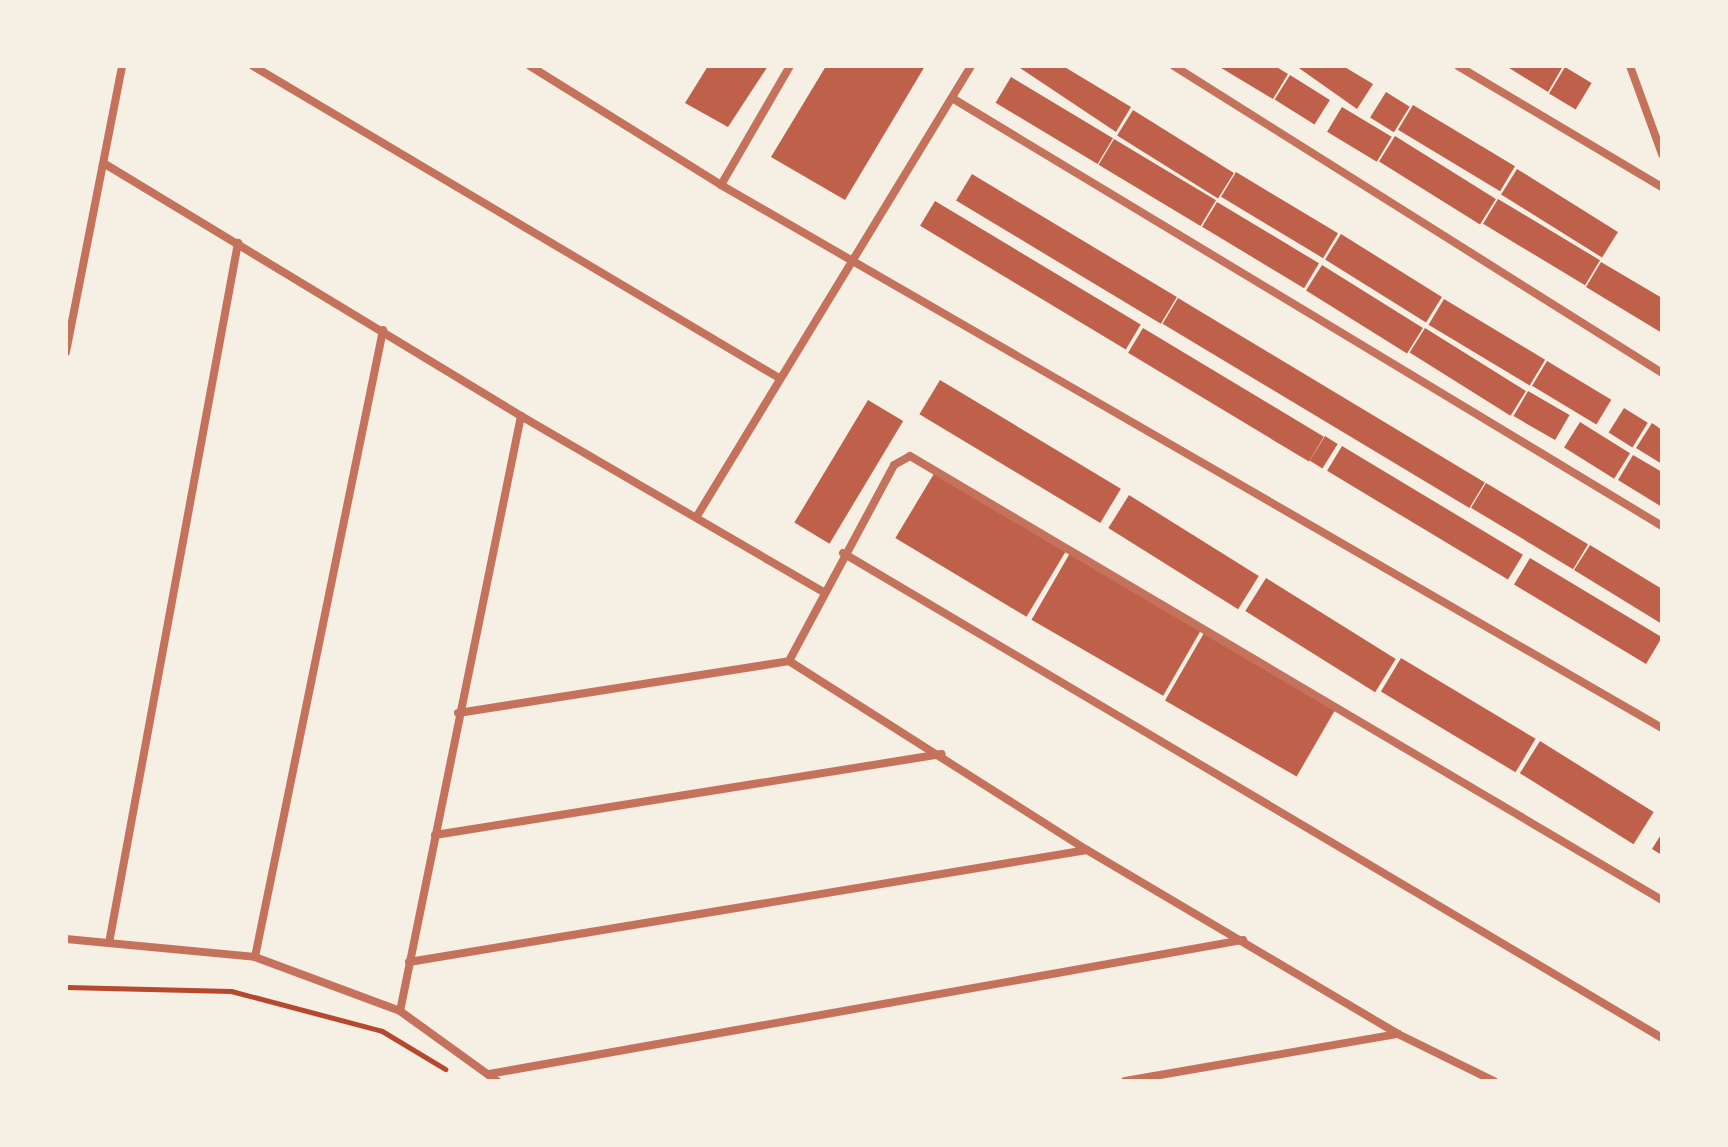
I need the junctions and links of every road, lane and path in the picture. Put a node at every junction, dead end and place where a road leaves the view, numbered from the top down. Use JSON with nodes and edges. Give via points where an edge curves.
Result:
{"nodes":[{"id":1,"x":122,"y":66,"type":"edge"},
{"id":2,"x":253,"y":66,"type":"edge"},
{"id":3,"x":530,"y":66,"type":"edge"},
{"id":4,"x":790,"y":66,"type":"edge"},
{"id":5,"x":971,"y":66,"type":"edge"},
{"id":6,"x":1174,"y":66,"type":"edge"},
{"id":7,"x":1458,"y":66,"type":"edge"},
{"id":8,"x":1630,"y":66,"type":"edge"},
{"id":9,"x":952,"y":98,"type":"junction"},
{"id":10,"x":1658,"y":133,"type":"edge"},
{"id":11,"x":1662,"y":154,"type":"edge"},
{"id":12,"x":105,"y":164,"type":"junction"},
{"id":13,"x":721,"y":185,"type":"junction"},
{"id":14,"x":1662,"y":187,"type":"edge"},
{"id":15,"x":238,"y":243,"type":"junction"},
{"id":16,"x":855,"y":261,"type":"junction"},
{"id":17,"x":383,"y":330,"type":"junction"},
{"id":18,"x":66,"y":352,"type":"edge"},
{"id":19,"x":1662,"y":373,"type":"edge"},
{"id":20,"x":779,"y":378,"type":"junction"},
{"id":21,"x":521,"y":416,"type":"junction"},
{"id":22,"x":697,"y":516,"type":"junction"},
{"id":23,"x":1662,"y":526,"type":"edge"},
{"id":24,"x":843,"y":553,"type":"junction"},
{"id":25,"x":822,"y":591,"type":"junction"},
{"id":26,"x":789,"y":661,"type":"junction"},
{"id":27,"x":458,"y":713,"type":"junction"},
{"id":28,"x":1662,"y":728,"type":"edge"},
{"id":29,"x":942,"y":754,"type":"junction"},
{"id":30,"x":435,"y":835,"type":"junction"},
{"id":31,"x":1087,"y":850,"type":"junction"},
{"id":32,"x":1662,"y":900,"type":"edge"},
{"id":33,"x":66,"y":939,"type":"edge"},
{"id":34,"x":1243,"y":940,"type":"junction"},
{"id":35,"x":109,"y":943,"type":"junction"},
{"id":36,"x":255,"y":957,"type":"junction"},
{"id":37,"x":409,"y":962,"type":"junction"},
{"id":38,"x":66,"y":987,"type":"edge"},
{"id":39,"x":400,"y":1011,"type":"junction"},
{"id":40,"x":1398,"y":1034,"type":"junction"},
{"id":41,"x":1662,"y":1038,"type":"edge"},
{"id":42,"x":453,"y":1074,"type":"dead end"},
{"id":43,"x":489,"y":1074,"type":"junction"},
{"id":44,"x":497,"y":1081,"type":"edge"},
{"id":45,"x":1125,"y":1081,"type":"edge"},
{"id":46,"x":1494,"y":1081,"type":"edge"}],
"edges":[{"from":1,"to":12,"type":"street"},
{"from":2,"to":20,"type":"street"},
{"from":3,"to":13,"type":"street"},
{"from":4,"to":13,"type":"street"},
{"from":5,"to":9,"type":"street"},
{"from":6,"to":19,"type":"street"},
{"from":7,"to":14,"type":"street"},
{"from":8,"to":10,"type":"street"},
{"from":9,"to":16,"type":"street"},
{"from":9,"to":23,"type":"street"},
{"from":10,"to":11,"type":"street"},
{"from":12,"to":15,"type":"street"},
{"from":12,"to":18,"type":"street"},
{"from":13,"to":16,"type":"street"},
{"from":15,"to":17,"type":"street"},
{"from":15,"to":35,"type":"street"},
{"from":16,"to":20,"type":"street"},
{"from":16,"to":28,"type":"street"},
{"from":17,"to":21,"type":"street"},
{"from":17,"to":36,"type":"street"},
{"from":20,"to":22,"type":"street"},
{"from":21,"to":22,"type":"street"},
{"from":21,"to":27,"type":"street"},
{"from":22,"to":25,"type":"street"},
{"from":24,"to":25,"type":"street"},
{"from":24,"to":32,"type":"street","via":[[894,465],[910,456]]},
{"from":24,"to":41,"type":"street"},
{"from":25,"to":26,"type":"street"},
{"from":26,"to":27,"type":"street"},
{"from":26,"to":29,"type":"street"},
{"from":27,"to":30,"type":"street"},
{"from":29,"to":30,"type":"street"},
{"from":29,"to":31,"type":"street"},
{"from":30,"to":37,"type":"street"},
{"from":31,"to":34,"type":"street"},
{"from":31,"to":37,"type":"street"},
{"from":33,"to":35,"type":"street"},
{"from":34,"to":40,"type":"street"},
{"from":34,"to":43,"type":"street"},
{"from":35,"to":36,"type":"street"},
{"from":36,"to":39,"type":"street"},
{"from":37,"to":39,"type":"street"},
{"from":38,"to":42,"type":"path","via":[[231,991],[382,1031]]},
{"from":39,"to":43,"type":"street"},
{"from":40,"to":45,"type":"street"},
{"from":40,"to":46,"type":"street"},
{"from":43,"to":44,"type":"street"}]}
